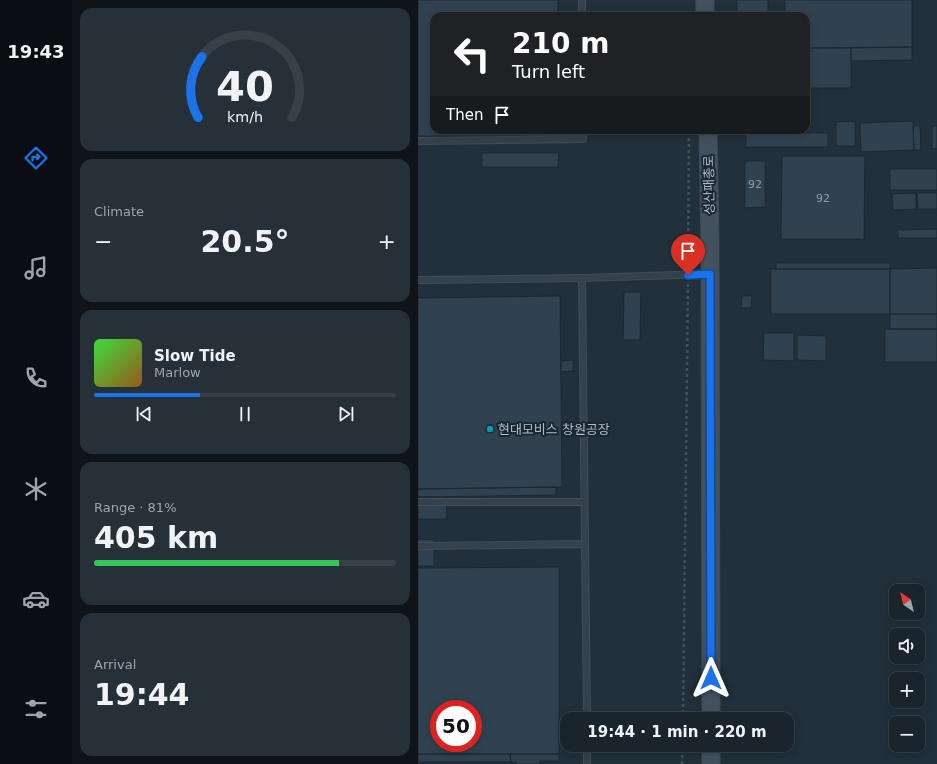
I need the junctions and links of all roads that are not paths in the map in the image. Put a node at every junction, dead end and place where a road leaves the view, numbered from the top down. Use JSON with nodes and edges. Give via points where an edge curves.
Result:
{"nodes":[{"id":1,"x":582,"y":0,"type":"edge"},
{"id":2,"x":705,"y":0,"type":"edge"},
{"id":3,"x":582,"y":12,"type":"edge"},
{"id":4,"x":705,"y":12,"type":"edge"},
{"id":5,"x":583,"y":134,"type":"edge"},
{"id":6,"x":708,"y":134,"type":"edge"},
{"id":7,"x":418,"y":141,"type":"edge"},
{"id":8,"x":710,"y":274,"type":"junction"},
{"id":9,"x":582,"y":278,"type":"junction"},
{"id":10,"x":418,"y":280,"type":"edge"},
{"id":11,"x":418,"y":502,"type":"edge"},
{"id":12,"x":584,"y":502,"type":"junction"},
{"id":13,"x":585,"y":544,"type":"junction"},
{"id":14,"x":418,"y":546,"type":"edge"},
{"id":15,"x":587,"y":712,"type":"edge"},
{"id":16,"x":711,"y":712,"type":"edge"},
{"id":17,"x":587,"y":752,"type":"edge"},
{"id":18,"x":711,"y":752,"type":"edge"},
{"id":19,"x":587,"y":764,"type":"edge"},
{"id":20,"x":711,"y":764,"type":"edge"}],
"edges":[{"from":1,"to":3,"type":"lane"},
{"from":2,"to":4,"type":"main road"},
{"from":5,"to":7,"type":"lane","via":[[583,139]]},
{"from":6,"to":8,"type":"main road","name":"성산패총로"},
{"from":8,"to":9,"type":"lane"},
{"from":8,"to":16,"type":"main road","name":"성산패총로"},
{"from":9,"to":10,"type":"lane"},
{"from":9,"to":12,"type":"lane"},
{"from":11,"to":12,"type":"lane"},
{"from":12,"to":13,"type":"lane"},
{"from":13,"to":14,"type":"lane"},
{"from":13,"to":15,"type":"lane"},
{"from":17,"to":19,"type":"lane"},
{"from":18,"to":20,"type":"main road"}]}
